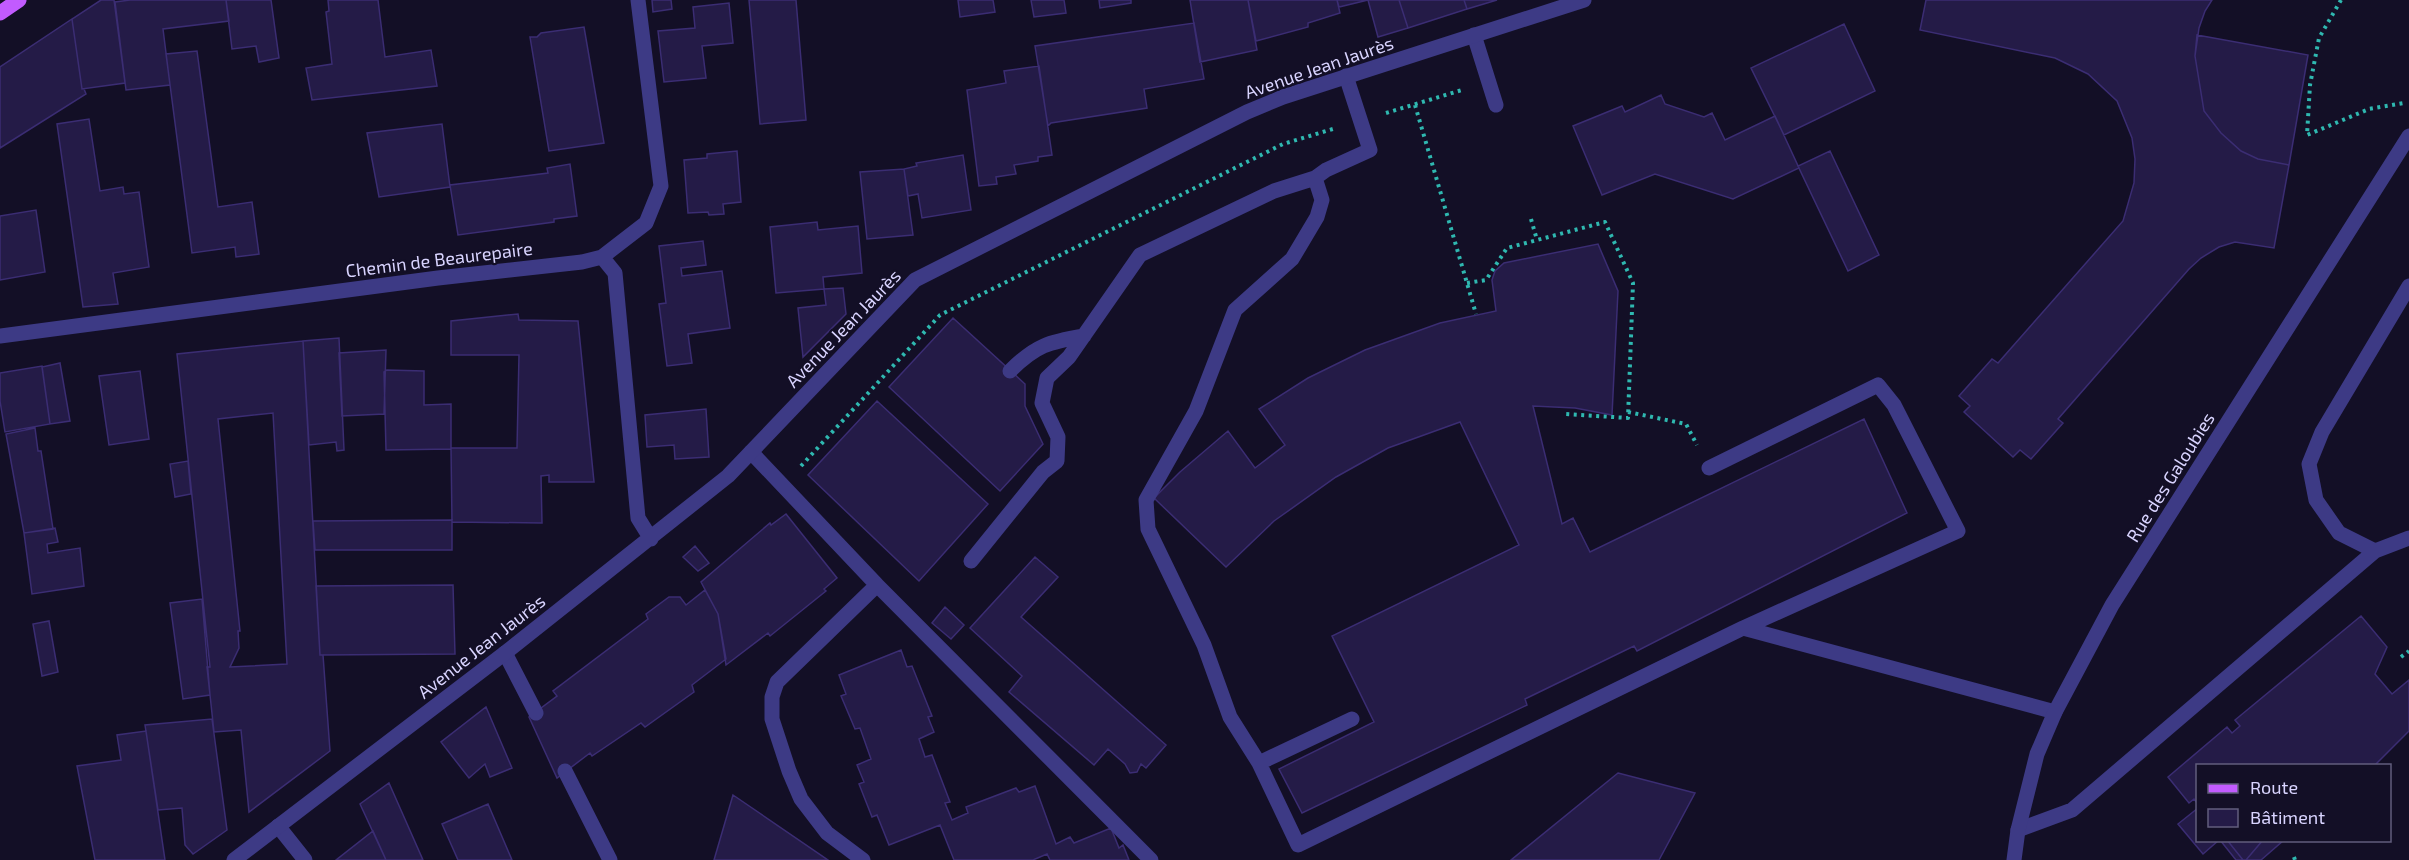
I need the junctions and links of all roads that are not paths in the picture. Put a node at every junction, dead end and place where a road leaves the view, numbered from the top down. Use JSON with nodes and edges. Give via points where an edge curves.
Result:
{"nodes":[{"id":1,"x":20,"y":0,"type":"edge"},
{"id":2,"x":638,"y":0,"type":"edge"},
{"id":3,"x":1584,"y":0,"type":"edge"},
{"id":4,"x":0,"y":13,"type":"edge"},
{"id":5,"x":1474,"y":35,"type":"junction"},
{"id":6,"x":1346,"y":76,"type":"junction"},
{"id":7,"x":1496,"y":105,"type":"dead end"},
{"id":8,"x":2409,"y":136,"type":"edge"},
{"id":9,"x":1315,"y":178,"type":"junction"},
{"id":10,"x":602,"y":257,"type":"junction"},
{"id":11,"x":2409,"y":286,"type":"edge"},
{"id":12,"x":3,"y":336,"type":"edge"},
{"id":13,"x":1084,"y":336,"type":"junction"},
{"id":14,"x":1011,"y":371,"type":"dead end"},
{"id":15,"x":751,"y":452,"type":"junction"},
{"id":16,"x":1709,"y":468,"type":"road end"},
{"id":17,"x":2409,"y":538,"type":"edge"},
{"id":18,"x":651,"y":539,"type":"junction"},
{"id":19,"x":2375,"y":551,"type":"junction"},
{"id":20,"x":971,"y":561,"type":"dead end"},
{"id":21,"x":878,"y":585,"type":"junction"},
{"id":22,"x":1743,"y":628,"type":"junction"},
{"id":23,"x":505,"y":653,"type":"junction"},
{"id":24,"x":2055,"y":712,"type":"junction"},
{"id":25,"x":536,"y":713,"type":"dead end"},
{"id":26,"x":1352,"y":719,"type":"dead end"},
{"id":27,"x":1259,"y":763,"type":"junction"},
{"id":28,"x":565,"y":771,"type":"dead end"},
{"id":29,"x":278,"y":826,"type":"junction"},
{"id":30,"x":2018,"y":830,"type":"junction"},
{"id":31,"x":234,"y":860,"type":"edge"},
{"id":32,"x":305,"y":860,"type":"edge"},
{"id":33,"x":610,"y":860,"type":"edge"},
{"id":34,"x":863,"y":860,"type":"edge"},
{"id":35,"x":1151,"y":860,"type":"edge"},
{"id":36,"x":2014,"y":860,"type":"edge"}],
"edges":[{"from":1,"to":4,"type":"main road"},
{"from":2,"to":10,"type":"street","name":"Chemin de Beaurepaire","via":[[661,186],[646,223]]},
{"from":3,"to":5,"type":"street","name":"Avenue Jean Jaurès"},
{"from":5,"to":6,"type":"street","name":"Avenue Jean Jaurès"},
{"from":5,"to":7,"type":"street"},
{"from":6,"to":9,"type":"street","via":[[1370,150]]},
{"from":6,"to":15,"type":"street","name":"Avenue Jean Jaurès","via":[[1247,112],[915,280]]},
{"from":8,"to":24,"type":"street","name":"Rue des Galoubies","via":[[2112,605]]},
{"from":9,"to":13,"type":"street","via":[[1274,190],[1140,255]]},
{"from":9,"to":27,"type":"street","via":[[1322,200],[1317,217],[1292,259],[1235,310],[1196,411],[1146,500],[1148,529],[1204,645],[1230,717]]},
{"from":10,"to":12,"type":"street","name":"Chemin de Beaurepaire"},
{"from":10,"to":18,"type":"street","via":[[615,273],[638,518]]},
{"from":11,"to":19,"type":"street","via":[[2322,432],[2309,464],[2316,500],[2339,533]]},
{"from":13,"to":14,"type":"street","via":[[1047,343],[1025,356]]},
{"from":13,"to":20,"type":"street","via":[[1047,378],[1042,403],[1058,437],[1057,461],[1043,472]]},
{"from":15,"to":18,"type":"street","name":"Avenue Jean Jaurès","via":[[728,476]]},
{"from":15,"to":21,"type":"street"},
{"from":16,"to":22,"type":"street","via":[[1878,385],[1894,405],[1958,531]]},
{"from":17,"to":19,"type":"street"},
{"from":18,"to":23,"type":"street","name":"Avenue Jean Jaurès"},
{"from":19,"to":30,"type":"street","via":[[2072,810]]},
{"from":21,"to":34,"type":"street","via":[[777,682],[772,697],[772,719],[801,799],[827,833]]},
{"from":21,"to":35,"type":"street"},
{"from":22,"to":24,"type":"street"},
{"from":22,"to":27,"type":"street","via":[[1298,845]]},
{"from":23,"to":25,"type":"street"},
{"from":23,"to":29,"type":"street","name":"Avenue Jean Jaurès"},
{"from":24,"to":30,"type":"street","name":"Rue des Galoubies","via":[[2037,754]]},
{"from":26,"to":27,"type":"street"},
{"from":28,"to":33,"type":"street"},
{"from":29,"to":31,"type":"street","name":"Avenue Jean Jaurès"},
{"from":29,"to":32,"type":"street"},
{"from":30,"to":36,"type":"street","name":"Rue des Galoubies"}]}
